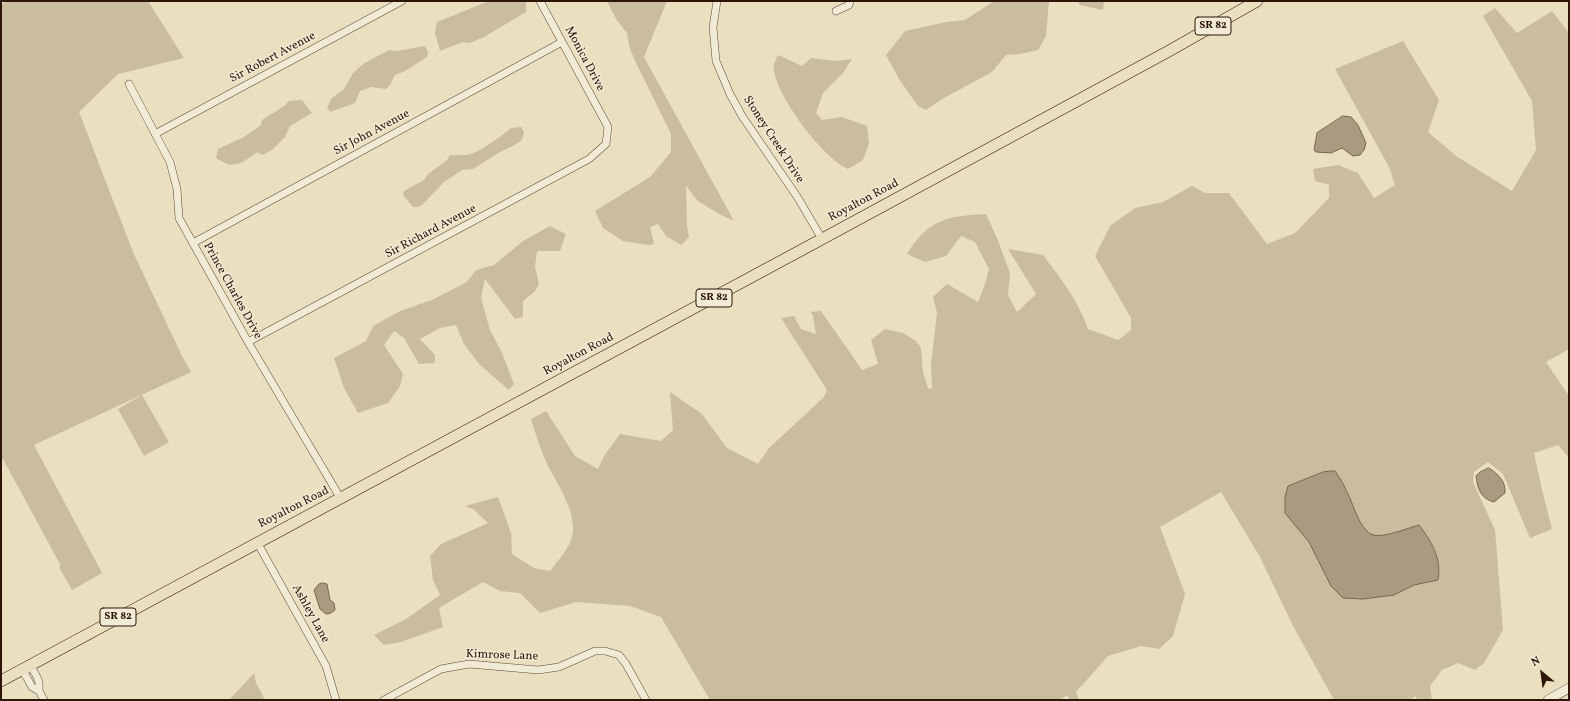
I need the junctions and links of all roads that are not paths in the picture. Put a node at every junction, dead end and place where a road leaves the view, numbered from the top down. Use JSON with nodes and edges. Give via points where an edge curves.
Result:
{"nodes":[{"id":1,"x":402,"y":1,"type":"edge"},
{"id":2,"x":540,"y":1,"type":"edge"},
{"id":3,"x":717,"y":1,"type":"edge"},
{"id":4,"x":850,"y":1,"type":"edge"},
{"id":5,"x":1257,"y":1,"type":"edge"},
{"id":6,"x":1245,"y":4,"type":"edge"},
{"id":7,"x":836,"y":11,"type":"dead end"},
{"id":8,"x":562,"y":42,"type":"junction"},
{"id":9,"x":129,"y":84,"type":"dead end"},
{"id":10,"x":608,"y":127,"type":"joint"},
{"id":11,"x":155,"y":134,"type":"junction"},
{"id":12,"x":822,"y":239,"type":"junction"},
{"id":13,"x":193,"y":242,"type":"junction"},
{"id":14,"x":248,"y":342,"type":"junction"},
{"id":15,"x":341,"y":499,"type":"junction"},
{"id":16,"x":257,"y":542,"type":"junction"},
{"id":17,"x":26,"y":668,"type":"junction"},
{"id":18,"x":1,"y":681,"type":"edge"},
{"id":19,"x":1569,"y":688,"type":"edge"},
{"id":20,"x":44,"y":700,"type":"edge"},
{"id":21,"x":336,"y":700,"type":"edge"},
{"id":22,"x":384,"y":700,"type":"edge"},
{"id":23,"x":646,"y":700,"type":"edge"},
{"id":24,"x":1548,"y":700,"type":"edge"}],
"edges":[{"from":1,"to":11,"type":"street","name":"Sir Robert Avenue"},
{"from":2,"to":8,"type":"street","name":"Monica Drive"},
{"from":3,"to":12,"type":"street","name":"Stoney Creek Drive","via":[[713,27],[716,61],[730,94]]},
{"from":4,"to":7,"type":"street","via":[[849,5]]},
{"from":5,"to":6,"type":"main road","number":"SR 82"},
{"from":6,"to":12,"type":"main road","name":"Royalton Road","number":"SR 82","via":[[1169,51]]},
{"from":8,"to":10,"type":"street","name":"Monica Drive"},
{"from":8,"to":13,"type":"street","name":"Sir John Avenue"},
{"from":9,"to":11,"type":"street","name":"Prince Charles Drive"},
{"from":10,"to":14,"type":"street","name":"Sir Richard Avenue","via":[[606,144],[589,159]]},
{"from":11,"to":13,"type":"street","name":"Prince Charles Drive","via":[[170,162],[177,189],[179,218]]},
{"from":12,"to":15,"type":"main road","name":"Royalton Road","number":"SR 82"},
{"from":13,"to":14,"type":"street","name":"Prince Charles Drive"},
{"from":14,"to":15,"type":"street","name":"Prince Charles Drive"},
{"from":15,"to":16,"type":"main road","name":"Royalton Road","number":"SR 82"},
{"from":16,"to":17,"type":"main road","name":"Royalton Road","number":"SR 82"},
{"from":16,"to":21,"type":"street","name":"Ashley Lane","via":[[326,666]]},
{"from":17,"to":18,"type":"main road","name":"Royalton Road","number":"SR 82"},
{"from":17,"to":20,"type":"street","via":[[25,675]]},
{"from":19,"to":24,"type":"street"},
{"from":22,"to":23,"type":"street","name":"Kimrose Lane","via":[[441,669],[469,664],[538,670],[559,667],[595,652],[605,651],[623,660]]}]}
